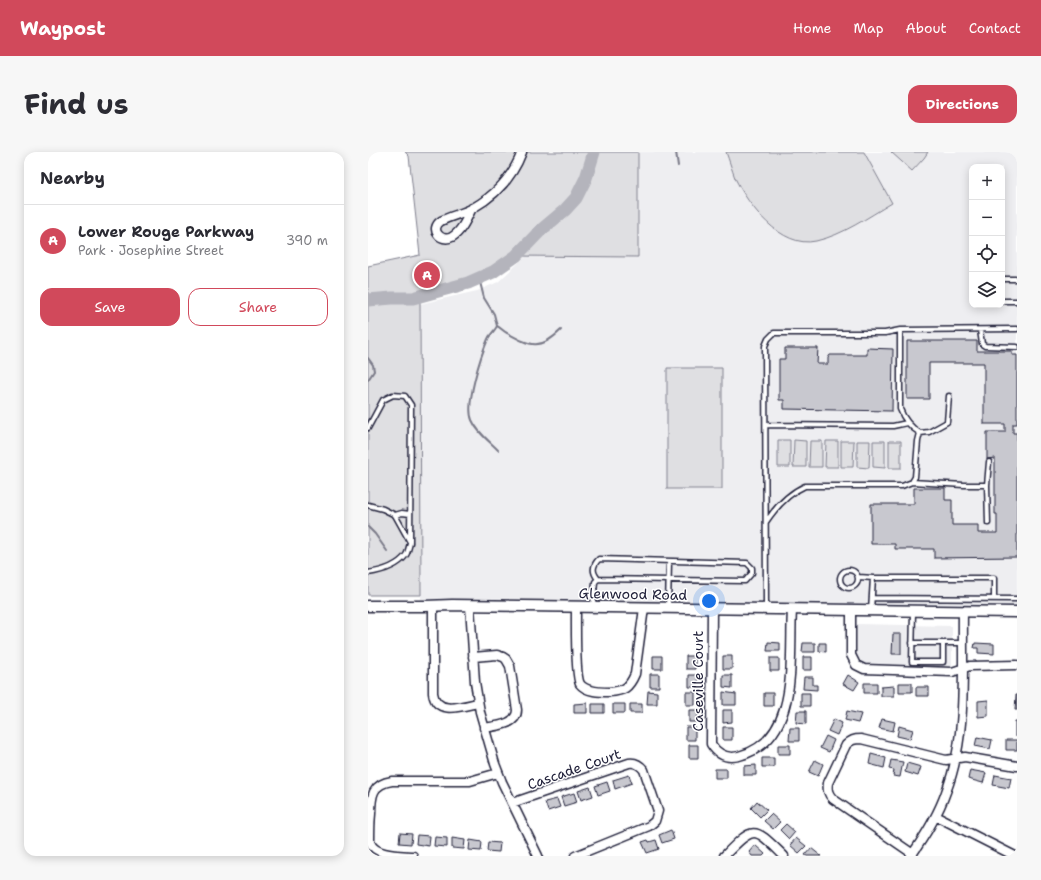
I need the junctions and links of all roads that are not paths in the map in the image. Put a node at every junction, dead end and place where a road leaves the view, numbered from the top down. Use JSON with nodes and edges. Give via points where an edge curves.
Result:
{"nodes":[{"id":1,"x":522,"y":152,"type":"edge"},
{"id":2,"x":472,"y":208,"type":"junction"},
{"id":3,"x":1005,"y":279,"type":"edge"},
{"id":4,"x":1017,"y":279,"type":"edge"},
{"id":5,"x":1005,"y":301,"type":"edge"},
{"id":6,"x":1017,"y":301,"type":"edge"},
{"id":7,"x":1017,"y":329,"type":"edge"},
{"id":8,"x":900,"y":330,"type":"junction"},
{"id":9,"x":980,"y":330,"type":"junction"},
{"id":10,"x":1017,"y":347,"type":"edge"},
{"id":11,"x":949,"y":396,"type":"dead end"},
{"id":12,"x":907,"y":423,"type":"junction"},
{"id":13,"x":766,"y":424,"type":"junction"},
{"id":14,"x":368,"y":428,"type":"edge"},
{"id":15,"x":920,"y":434,"type":"junction"},
{"id":16,"x":989,"y":462,"type":"dead end"},
{"id":17,"x":912,"y":482,"type":"junction"},
{"id":18,"x":987,"y":485,"type":"junction"},
{"id":19,"x":368,"y":505,"type":"edge"},
{"id":20,"x":410,"y":514,"type":"junction"},
{"id":21,"x":395,"y":515,"type":"junction"},
{"id":22,"x":766,"y":522,"type":"junction"},
{"id":23,"x":988,"y":523,"type":"dead end"},
{"id":24,"x":410,"y":542,"type":"junction"},
{"id":25,"x":669,"y":561,"type":"junction"},
{"id":26,"x":368,"y":573,"type":"edge"},
{"id":27,"x":858,"y":577,"type":"junction"},
{"id":28,"x":873,"y":578,"type":"junction"},
{"id":29,"x":598,"y":579,"type":"junction"},
{"id":30,"x":668,"y":580,"type":"junction"},
{"id":31,"x":872,"y":598,"type":"junction"},
{"id":32,"x":994,"y":599,"type":"junction"},
{"id":33,"x":1017,"y":599,"type":"edge"},
{"id":34,"x":368,"y":606,"type":"edge"},
{"id":35,"x":433,"y":606,"type":"junction"},
{"id":36,"x":470,"y":606,"type":"junction"},
{"id":37,"x":576,"y":607,"type":"junction"},
{"id":38,"x":593,"y":607,"type":"junction"},
{"id":39,"x":644,"y":608,"type":"junction"},
{"id":40,"x":668,"y":608,"type":"junction"},
{"id":41,"x":712,"y":609,"type":"junction"},
{"id":42,"x":766,"y":609,"type":"junction"},
{"id":43,"x":792,"y":610,"type":"junction"},
{"id":44,"x":851,"y":610,"type":"junction"},
{"id":45,"x":871,"y":610,"type":"junction"},
{"id":46,"x":914,"y":611,"type":"junction"},
{"id":47,"x":963,"y":611,"type":"junction"},
{"id":48,"x":1017,"y":612,"type":"edge"},
{"id":49,"x":912,"y":643,"type":"junction"},
{"id":50,"x":943,"y":643,"type":"junction"},
{"id":51,"x":963,"y":643,"type":"junction"},
{"id":52,"x":472,"y":657,"type":"junction"},
{"id":53,"x":1017,"y":665,"type":"edge"},
{"id":54,"x":962,"y":668,"type":"junction"},
{"id":55,"x":478,"y":703,"type":"junction"},
{"id":56,"x":484,"y":728,"type":"junction"},
{"id":57,"x":955,"y":760,"type":"junction"},
{"id":58,"x":1017,"y":766,"type":"edge"},
{"id":59,"x":498,"y":773,"type":"junction"},
{"id":60,"x":512,"y":803,"type":"junction"},
{"id":61,"x":936,"y":816,"type":"junction"},
{"id":62,"x":912,"y":855,"type":"edge"},
{"id":63,"x":413,"y":856,"type":"edge"},
{"id":64,"x":538,"y":856,"type":"edge"},
{"id":65,"x":575,"y":856,"type":"edge"},
{"id":66,"x":724,"y":856,"type":"edge"},
{"id":67,"x":784,"y":856,"type":"edge"},
{"id":68,"x":1015,"y":856,"type":"edge"}],
"edges":[{"from":1,"to":2,"type":"street","via":[[507,180],[495,193]]},
{"from":2,"to":2,"type":"street","via":[[463,226],[453,236],[447,239],[438,235],[436,226],[441,220]]},
{"from":3,"to":4,"type":"lane"},
{"from":5,"to":6,"type":"lane"},
{"from":7,"to":9,"type":"lane"},
{"from":8,"to":9,"type":"lane"},
{"from":8,"to":12,"type":"lane","via":[[900,409]]},
{"from":8,"to":13,"type":"lane","via":[[885,333],[774,333],[766,346]]},
{"from":9,"to":10,"type":"lane","via":[[982,344],[985,346]]},
{"from":11,"to":15,"type":"lane","via":[[947,422],[930,432]]},
{"from":12,"to":13,"type":"lane","via":[[893,426]]},
{"from":12,"to":15,"type":"lane"},
{"from":13,"to":22,"type":"lane"},
{"from":14,"to":20,"type":"lane","via":[[383,400],[393,395],[405,396],[411,405]]},
{"from":15,"to":17,"type":"lane","via":[[915,477]]},
{"from":16,"to":18,"type":"lane"},
{"from":17,"to":18,"type":"lane"},
{"from":17,"to":22,"type":"lane","via":[[902,486],[805,486],[783,502]]},
{"from":18,"to":23,"type":"lane"},
{"from":19,"to":21,"type":"lane"},
{"from":20,"to":21,"type":"lane"},
{"from":20,"to":24,"type":"lane"},
{"from":21,"to":24,"type":"lane"},
{"from":22,"to":42,"type":"lane"},
{"from":24,"to":26,"type":"lane","via":[[407,554],[397,564]]},
{"from":25,"to":29,"type":"lane","via":[[599,559],[593,570]]},
{"from":25,"to":30,"type":"lane"},
{"from":25,"to":30,"type":"lane","via":[[747,563],[752,568],[752,573],[745,581]]},
{"from":27,"to":27,"type":"lane","via":[[858,583],[850,588],[842,585],[840,580],[841,574],[849,569],[855,571]]},
{"from":27,"to":28,"type":"lane"},
{"from":28,"to":31,"type":"lane"},
{"from":28,"to":32,"type":"lane","via":[[994,578]]},
{"from":29,"to":30,"type":"lane"},
{"from":29,"to":38,"type":"lane","via":[[595,582]]},
{"from":30,"to":40,"type":"lane"},
{"from":31,"to":32,"type":"lane"},
{"from":31,"to":45,"type":"lane"},
{"from":32,"to":33,"type":"lane"},
{"from":34,"to":35,"type":"street","name":"Glenwood Road"},
{"from":35,"to":36,"type":"street","name":"Glenwood Road"},
{"from":35,"to":55,"type":"street","via":[[434,700],[440,706],[448,708]]},
{"from":36,"to":37,"type":"street","name":"Glenwood Road"},
{"from":36,"to":52,"type":"street"},
{"from":37,"to":38,"type":"street","name":"Glenwood Road"},
{"from":37,"to":39,"type":"street","via":[[577,670],[580,684],[591,690],[609,692],[626,688],[635,674]]},
{"from":38,"to":39,"type":"street","name":"Glenwood Road"},
{"from":39,"to":40,"type":"street","name":"Glenwood Road"},
{"from":40,"to":41,"type":"street","name":"Glenwood Road"},
{"from":41,"to":42,"type":"street","name":"Glenwood Road"},
{"from":41,"to":43,"type":"street","name":"Caseville Court","via":[[711,744],[718,753],[733,757],[761,745],[779,722],[790,680]]},
{"from":42,"to":43,"type":"street","name":"Glenwood Road"},
{"from":43,"to":44,"type":"street","name":"Glenwood Road"},
{"from":44,"to":45,"type":"street","name":"Glenwood Road"},
{"from":44,"to":54,"type":"street","via":[[851,655],[859,668],[952,672]]},
{"from":45,"to":46,"type":"street","name":"Glenwood Road"},
{"from":46,"to":47,"type":"street","name":"Glenwood Road"},
{"from":46,"to":49,"type":"lane"},
{"from":47,"to":48,"type":"street","name":"Glenwood Road"},
{"from":47,"to":51,"type":"street"},
{"from":49,"to":50,"type":"lane"},
{"from":49,"to":50,"type":"lane","via":[[912,662],[943,662]]},
{"from":50,"to":51,"type":"lane"},
{"from":51,"to":54,"type":"street"},
{"from":52,"to":55,"type":"street"},
{"from":52,"to":56,"type":"street","via":[[499,655],[506,659],[510,666],[516,716],[511,722]]},
{"from":53,"to":54,"type":"street"},
{"from":54,"to":57,"type":"street","via":[[962,712]]},
{"from":55,"to":56,"type":"street"},
{"from":56,"to":59,"type":"street"},
{"from":57,"to":58,"type":"street","via":[[965,757]]},
{"from":57,"to":61,"type":"street","via":[[947,791]]},
{"from":57,"to":62,"type":"street","via":[[855,739],[846,745],[828,783],[828,791],[833,799]]},
{"from":59,"to":60,"type":"street"},
{"from":59,"to":63,"type":"street","via":[[470,781],[392,781],[378,786],[371,798],[371,846],[380,853]]},
{"from":60,"to":64,"type":"street"},
{"from":60,"to":65,"type":"street","name":"Cascade Court","via":[[629,763],[642,766],[658,811],[655,821],[649,826]]},
{"from":61,"to":62,"type":"street"},
{"from":61,"to":68,"type":"street"},
{"from":66,"to":67,"type":"street","via":[[750,833],[759,834]]}]}
